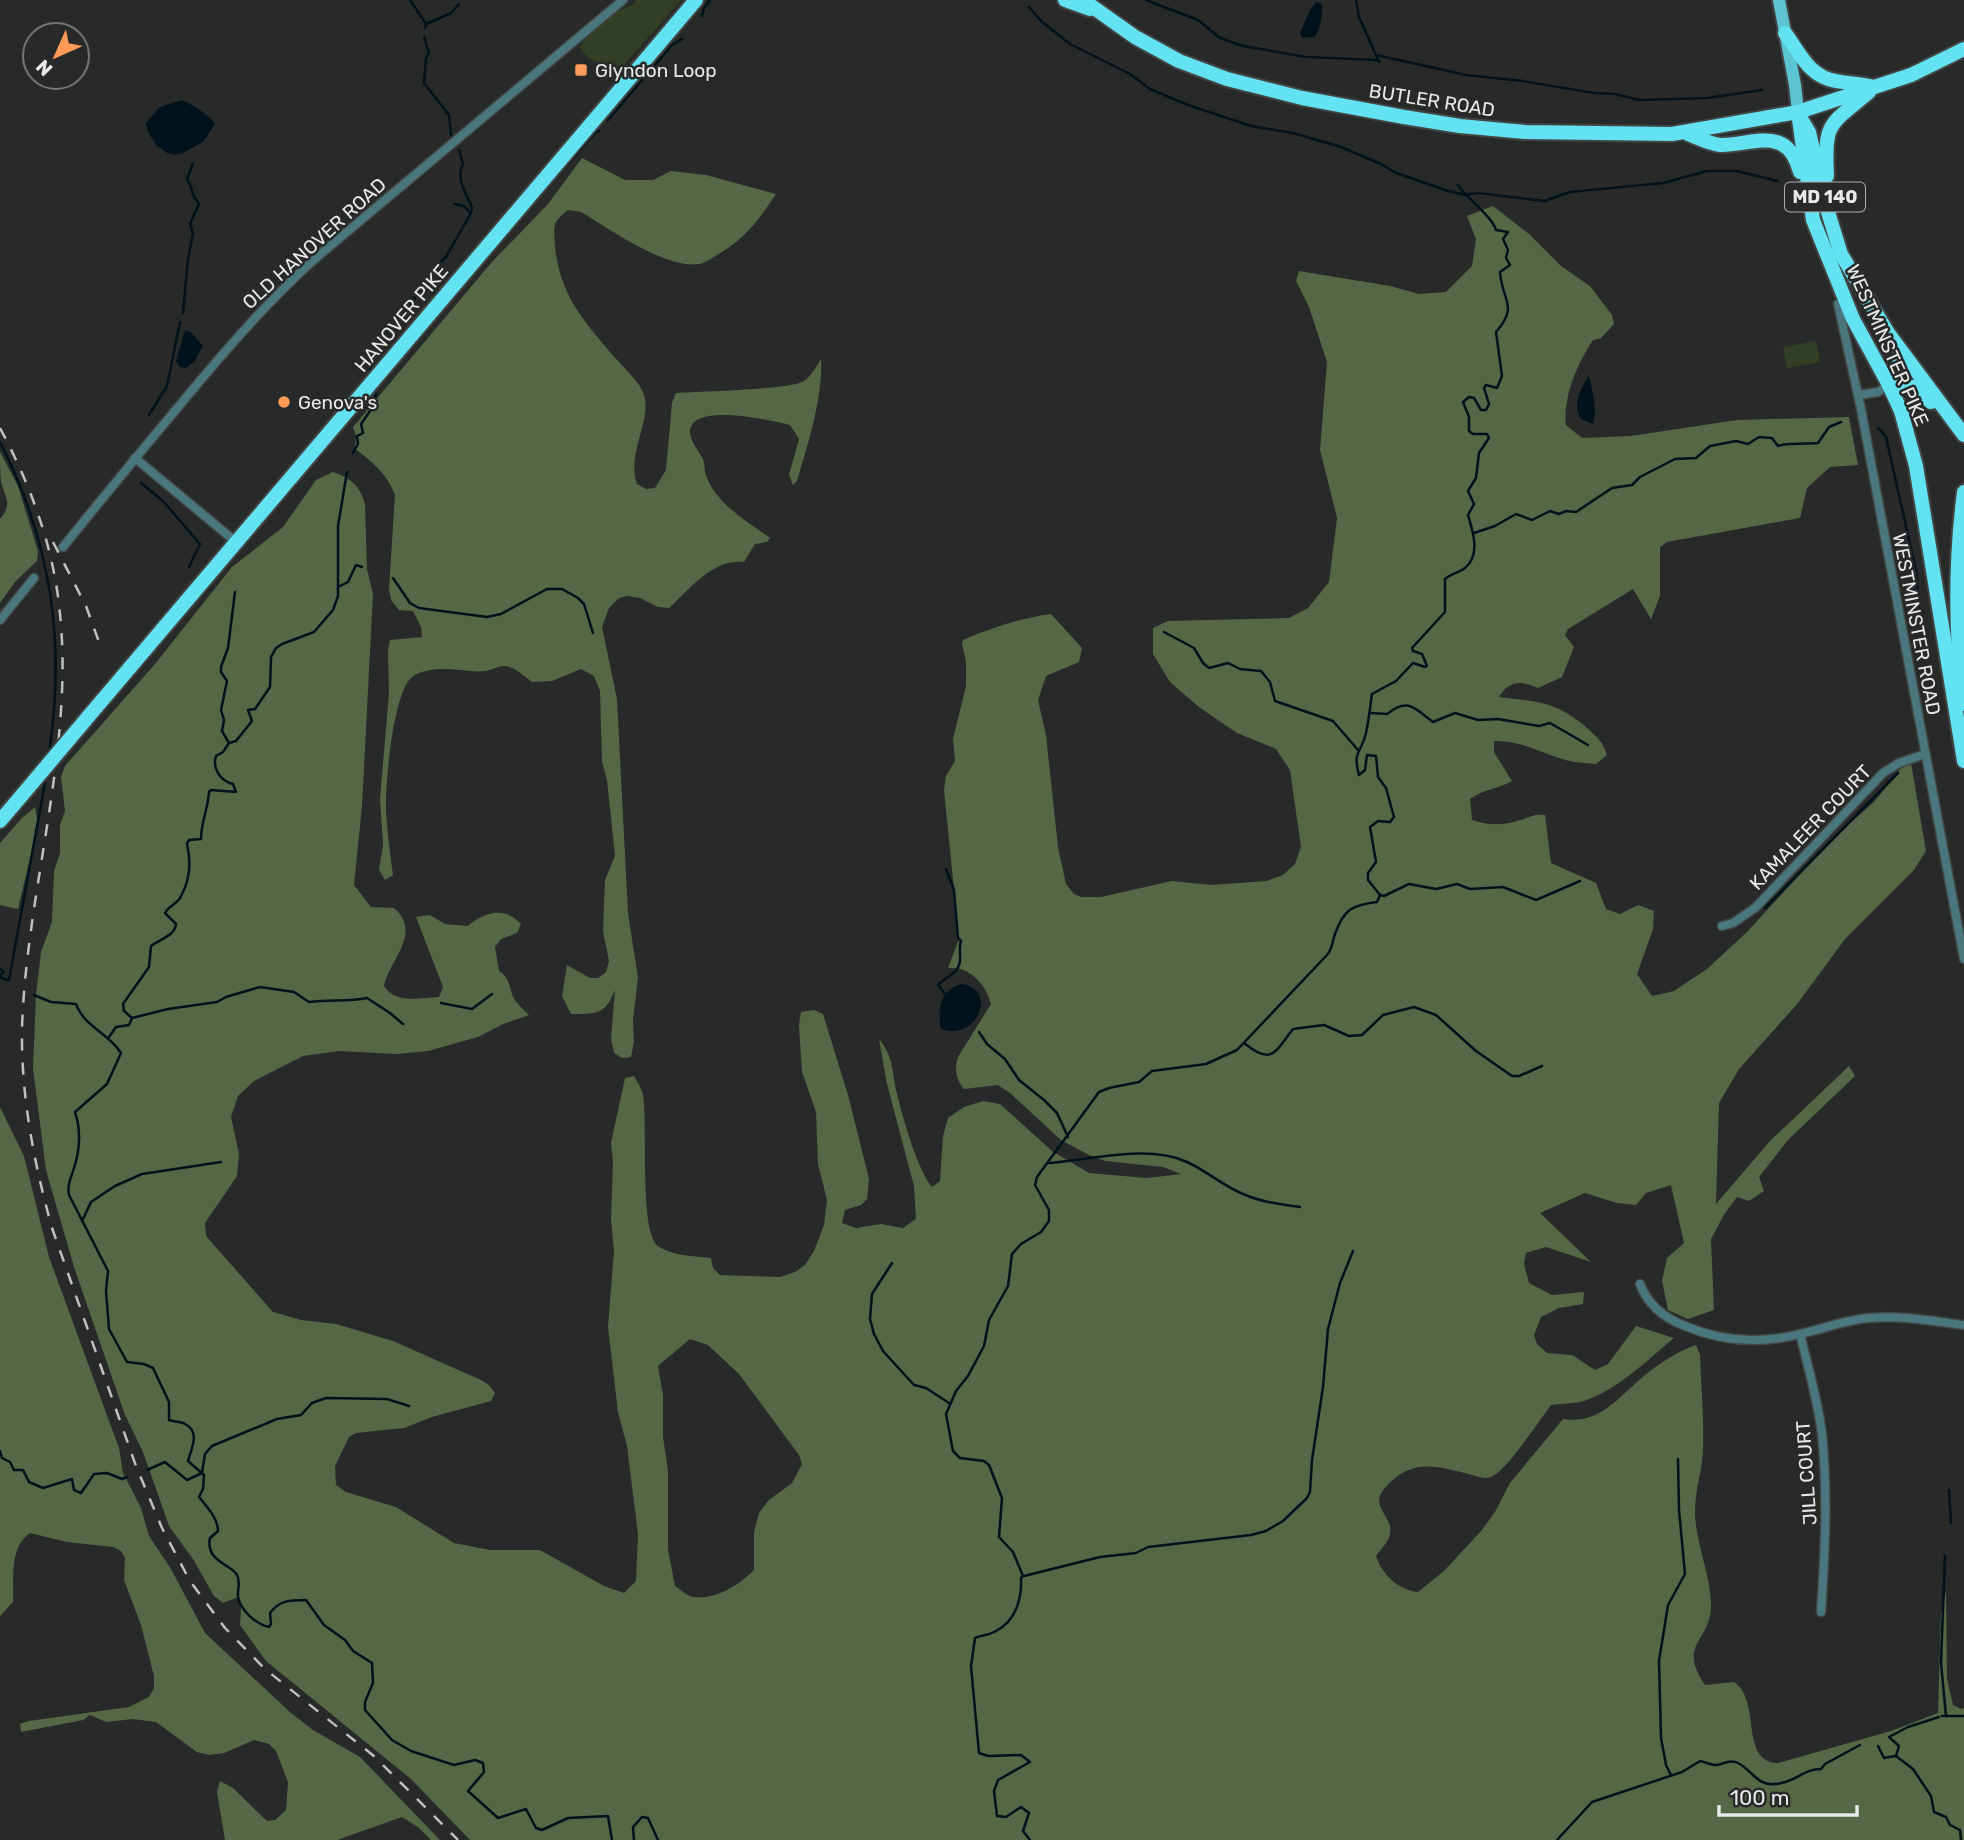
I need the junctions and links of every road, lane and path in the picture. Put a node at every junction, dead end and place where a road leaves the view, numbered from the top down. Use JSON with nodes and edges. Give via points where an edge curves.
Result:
{"nodes":[{"id":1,"x":623,"y":0,"type":"edge"},
{"id":2,"x":696,"y":0,"type":"edge"},
{"id":3,"x":1065,"y":0,"type":"edge"},
{"id":4,"x":1083,"y":0,"type":"edge"},
{"id":5,"x":1779,"y":0,"type":"edge"},
{"id":6,"x":1099,"y":13,"type":"junction"},
{"id":7,"x":1785,"y":33,"type":"junction"},
{"id":8,"x":1964,"y":49,"type":"edge"},
{"id":9,"x":1875,"y":87,"type":"junction"},
{"id":10,"x":1798,"y":112,"type":"junction"},
{"id":11,"x":1685,"y":133,"type":"junction"},
{"id":12,"x":1828,"y":212,"type":"junction"},
{"id":13,"x":1813,"y":220,"type":"junction"},
{"id":14,"x":1842,"y":303,"type":"junction"},
{"id":15,"x":1888,"y":333,"type":"junction"},
{"id":16,"x":1901,"y":351,"type":"junction"},
{"id":17,"x":1889,"y":385,"type":"junction"},
{"id":18,"x":1858,"y":395,"type":"junction"},
{"id":19,"x":1942,"y":410,"type":"junction"},
{"id":20,"x":1964,"y":435,"type":"edge"},
{"id":21,"x":1964,"y":446,"type":"edge"},
{"id":22,"x":135,"y":457,"type":"junction"},
{"id":23,"x":1964,"y":492,"type":"edge"},
{"id":24,"x":236,"y":542,"type":"junction"},
{"id":25,"x":64,"y":547,"type":"dead end"},
{"id":26,"x":34,"y":578,"type":"dead end"},
{"id":27,"x":0,"y":620,"type":"edge"},
{"id":28,"x":1964,"y":704,"type":"edge"},
{"id":29,"x":1925,"y":754,"type":"junction"},
{"id":30,"x":1964,"y":761,"type":"edge"},
{"id":31,"x":0,"y":821,"type":"edge"},
{"id":32,"x":1722,"y":926,"type":"dead end"},
{"id":33,"x":1964,"y":959,"type":"edge"},
{"id":34,"x":1640,"y":1284,"type":"dead end"},
{"id":35,"x":1964,"y":1325,"type":"edge"},
{"id":36,"x":1800,"y":1334,"type":"junction"},
{"id":37,"x":1821,"y":1612,"type":"dead end"}],
"edges":[{"from":1,"to":22,"type":"street","name":"OLD HANOVER ROAD","via":[[296,276],[242,330]]},
{"from":2,"to":24,"type":"highway","name":"HANOVER PIKE"},
{"from":3,"to":6,"type":"highway"},
{"from":4,"to":6,"type":"highway","name":"BUTLER ROAD"},
{"from":5,"to":7,"type":"main road","name":"WESTMINSTER PIKE","number":"MD 140"},
{"from":6,"to":11,"type":"highway","name":"BUTLER ROAD","via":[[1202,71],[1302,97],[1494,130]]},
{"from":7,"to":9,"type":"highway","via":[[1816,75]]},
{"from":7,"to":10,"type":"main road","name":"WESTMINSTER PIKE","number":"MD 140"},
{"from":8,"to":9,"type":"highway","name":"BUTLER ROAD"},
{"from":9,"to":10,"type":"highway","name":"BUTLER ROAD"},
{"from":9,"to":12,"type":"highway","via":[[1842,113],[1827,135]]},
{"from":10,"to":11,"type":"highway","name":"BUTLER ROAD"},
{"from":10,"to":12,"type":"highway","name":"WESTMINSTER PIKE","number":"MD 140","via":[[1809,132]]},
{"from":10,"to":13,"type":"highway","name":"WESTMINSTER PIKE","number":"MD 140"},
{"from":11,"to":13,"type":"highway","via":[[1719,145],[1770,140],[1784,147],[1798,164]]},
{"from":12,"to":15,"type":"highway","name":"WESTMINSTER PIKE","number":"MD 140","via":[[1841,254]]},
{"from":13,"to":14,"type":"highway","name":"WESTMINSTER PIKE","number":"MD 140"},
{"from":14,"to":15,"type":"highway","via":[[1859,303]]},
{"from":14,"to":17,"type":"highway","name":"WESTMINSTER PIKE","number":"MD 140"},
{"from":14,"to":18,"type":"street","name":"WESTMINSTER ROAD"},
{"from":15,"to":16,"type":"highway","name":"WESTMINSTER PIKE","number":"MD 140"},
{"from":16,"to":17,"type":"highway","via":[[1898,373]]},
{"from":16,"to":19,"type":"highway","name":"WESTMINSTER PIKE","number":"MD 140"},
{"from":17,"to":18,"type":"street"},
{"from":17,"to":19,"type":"highway","via":[[1913,387]]},
{"from":17,"to":30,"type":"highway","name":"WESTMINSTER PIKE","number":"MD 140","via":[[1916,466]]},
{"from":18,"to":29,"type":"street","name":"WESTMINSTER ROAD"},
{"from":19,"to":20,"type":"highway","name":"WESTMINSTER PIKE","number":"MD 140"},
{"from":19,"to":21,"type":"highway"},
{"from":22,"to":24,"type":"street"},
{"from":22,"to":25,"type":"street","name":"OLD HANOVER ROAD"},
{"from":23,"to":28,"type":"highway","via":[[1956,585]]},
{"from":24,"to":31,"type":"highway","name":"HANOVER PIKE","bridge":true},
{"from":26,"to":27,"type":"street"},
{"from":29,"to":32,"type":"street","name":"KAMALEER COURT","via":[[1882,773],[1755,908]]},
{"from":29,"to":33,"type":"street","name":"WESTMINSTER ROAD"},
{"from":34,"to":36,"type":"street","via":[[1662,1313],[1698,1332],[1740,1341]]},
{"from":35,"to":36,"type":"street","via":[[1888,1317],[1850,1320]]},
{"from":36,"to":37,"type":"street","name":"JILL COURT","via":[[1816,1401],[1825,1471]]}]}
